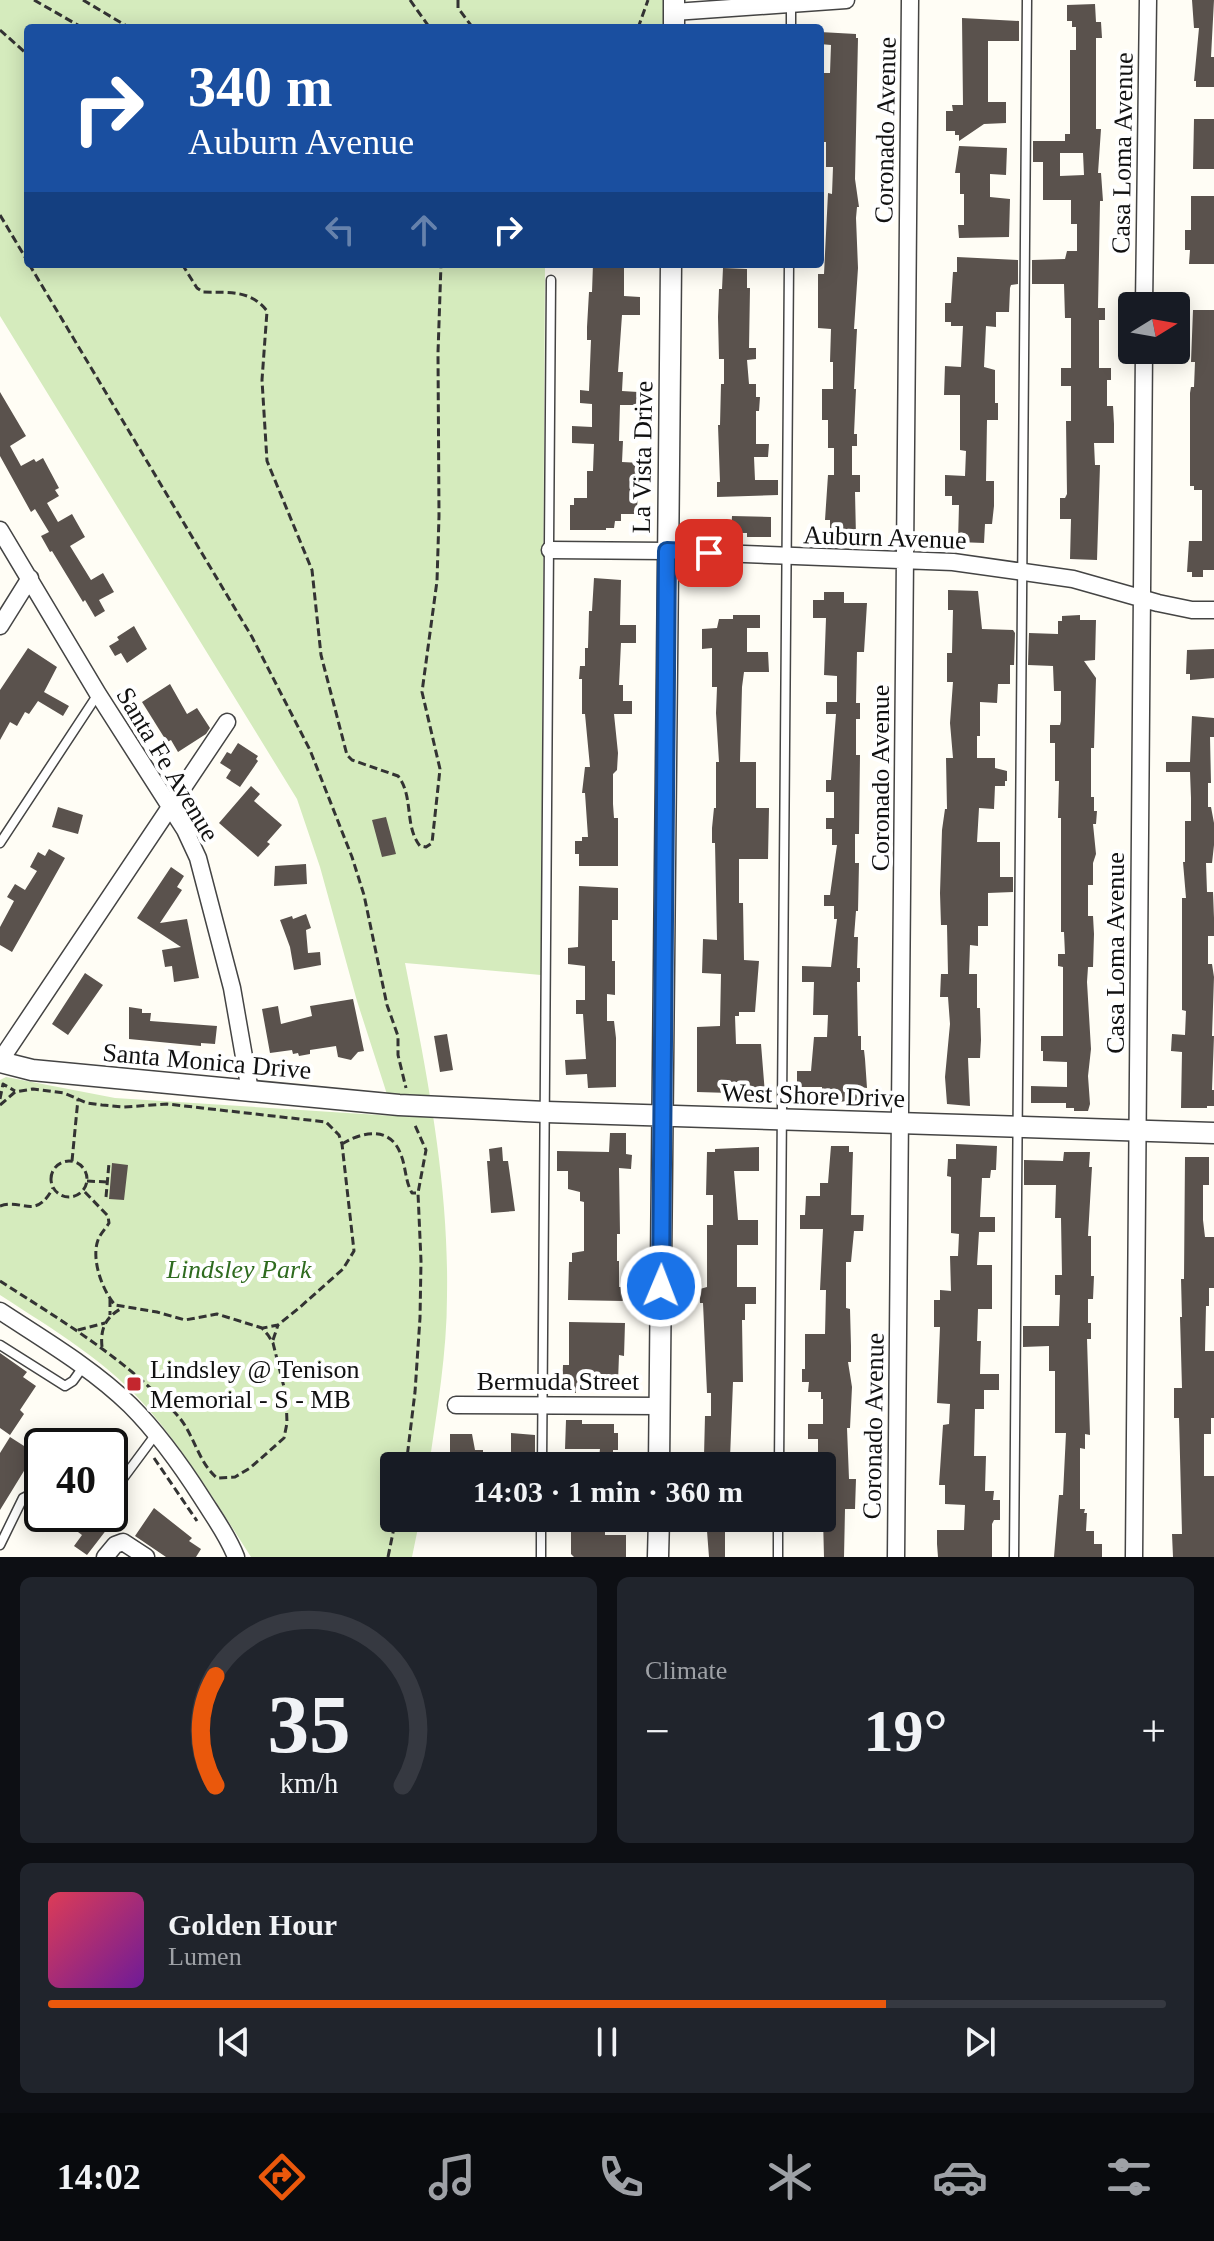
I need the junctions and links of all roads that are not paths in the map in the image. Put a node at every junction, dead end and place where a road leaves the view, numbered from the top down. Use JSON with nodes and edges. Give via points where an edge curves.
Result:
{"nodes":[{"id":1,"x":846,"y":0,"type":"edge"},
{"id":2,"x":910,"y":0,"type":"edge"},
{"id":3,"x":1027,"y":0,"type":"edge"},
{"id":4,"x":1148,"y":0,"type":"edge"},
{"id":5,"x":791,"y":5,"type":"junction"},
{"id":6,"x":674,"y":13,"type":"edge"},
{"id":7,"x":791,"y":24,"type":"edge"},
{"id":8,"x":671,"y":268,"type":"edge"},
{"id":9,"x":789,"y":268,"type":"edge"},
{"id":10,"x":551,"y":280,"type":"dead end"},
{"id":11,"x":1144,"y":292,"type":"edge"},
{"id":12,"x":1144,"y":364,"type":"edge"},
{"id":13,"x":1,"y":532,"type":"edge"},
{"id":14,"x":550,"y":550,"type":"junction"},
{"id":15,"x":667,"y":551,"type":"junction"},
{"id":16,"x":787,"y":557,"type":"junction"},
{"id":17,"x":905,"y":560,"type":"junction"},
{"id":18,"x":1023,"y":571,"type":"junction"},
{"id":19,"x":30,"y":578,"type":"junction"},
{"id":20,"x":1141,"y":598,"type":"junction"},
{"id":21,"x":1214,"y":610,"type":"edge"},
{"id":22,"x":0,"y":626,"type":"edge"},
{"id":23,"x":98,"y":694,"type":"junction"},
{"id":24,"x":227,"y":722,"type":"dead end"},
{"id":25,"x":171,"y":807,"type":"junction"},
{"id":26,"x":0,"y":843,"type":"edge"},
{"id":27,"x":0,"y":1062,"type":"edge"},
{"id":28,"x":250,"y":1091,"type":"junction"},
{"id":29,"x":410,"y":1107,"type":"joint"},
{"id":30,"x":546,"y":1112,"type":"junction"},
{"id":31,"x":662,"y":1115,"type":"junction"},
{"id":32,"x":781,"y":1120,"type":"junction"},
{"id":33,"x":901,"y":1124,"type":"junction"},
{"id":34,"x":1018,"y":1128,"type":"junction"},
{"id":35,"x":1138,"y":1131,"type":"junction"},
{"id":36,"x":1214,"y":1133,"type":"edge"},
{"id":37,"x":0,"y":1311,"type":"edge"},
{"id":38,"x":0,"y":1345,"type":"edge"},
{"id":39,"x":83,"y":1367,"type":"junction"},
{"id":40,"x":456,"y":1405,"type":"dead end"},
{"id":41,"x":543,"y":1405,"type":"junction"},
{"id":42,"x":660,"y":1406,"type":"junction"},
{"id":43,"x":151,"y":1440,"type":"junction"},
{"id":44,"x":542,"y":1452,"type":"edge"},
{"id":45,"x":659,"y":1452,"type":"edge"},
{"id":46,"x":779,"y":1452,"type":"edge"},
{"id":47,"x":128,"y":1471,"type":"edge"},
{"id":48,"x":24,"y":1498,"type":"edge"},
{"id":49,"x":541,"y":1532,"type":"edge"},
{"id":50,"x":659,"y":1532,"type":"edge"},
{"id":51,"x":778,"y":1532,"type":"edge"},
{"id":52,"x":0,"y":1545,"type":"edge"},
{"id":53,"x":105,"y":1557,"type":"edge"},
{"id":54,"x":146,"y":1557,"type":"edge"},
{"id":55,"x":236,"y":1557,"type":"edge"},
{"id":56,"x":541,"y":1557,"type":"edge"},
{"id":57,"x":658,"y":1557,"type":"edge"},
{"id":58,"x":778,"y":1557,"type":"edge"},
{"id":59,"x":896,"y":1557,"type":"edge"},
{"id":60,"x":1014,"y":1557,"type":"edge"},
{"id":61,"x":1134,"y":1557,"type":"edge"}],
"edges":[{"from":1,"to":5,"type":"street"},
{"from":2,"to":17,"type":"street","name":"Coronado Avenue"},
{"from":3,"to":18,"type":"lane"},
{"from":4,"to":11,"type":"street","name":"Casa Loma Avenue"},
{"from":5,"to":6,"type":"street"},
{"from":5,"to":7,"type":"lane"},
{"from":8,"to":15,"type":"street","name":"La Vista Drive"},
{"from":9,"to":16,"type":"lane"},
{"from":10,"to":14,"type":"lane"},
{"from":12,"to":20,"type":"street","name":"Casa Loma Avenue"},
{"from":13,"to":19,"type":"street","name":"Santa Fe Avenue"},
{"from":14,"to":15,"type":"street","name":"Auburn Avenue"},
{"from":14,"to":30,"type":"lane"},
{"from":15,"to":16,"type":"street","name":"Auburn Avenue"},
{"from":15,"to":31,"type":"street","name":"La Vista Drive"},
{"from":16,"to":17,"type":"street","name":"Auburn Avenue"},
{"from":16,"to":32,"type":"lane"},
{"from":17,"to":18,"type":"street","name":"Auburn Avenue"},
{"from":17,"to":33,"type":"street","name":"Coronado Avenue"},
{"from":18,"to":20,"type":"street","name":"Auburn Avenue"},
{"from":18,"to":34,"type":"lane"},
{"from":19,"to":22,"type":"street"},
{"from":19,"to":23,"type":"street","name":"Santa Fe Avenue"},
{"from":20,"to":21,"type":"street","name":"Auburn Avenue"},
{"from":20,"to":35,"type":"street","name":"Casa Loma Avenue"},
{"from":23,"to":25,"type":"street","name":"Santa Fe Avenue"},
{"from":23,"to":26,"type":"lane"},
{"from":24,"to":25,"type":"street"},
{"from":25,"to":27,"type":"street"},
{"from":25,"to":28,"type":"street","name":"Santa Fe Avenue","via":[[207,886]]},
{"from":27,"to":28,"type":"street","name":"Santa Monica Drive","via":[[32,1070]]},
{"from":28,"to":29,"type":"street","name":"Santa Monica Drive"},
{"from":29,"to":30,"type":"street","name":"West Shore Drive"},
{"from":30,"to":31,"type":"street","name":"West Shore Drive"},
{"from":30,"to":41,"type":"lane"},
{"from":31,"to":32,"type":"street","name":"West Shore Drive"},
{"from":31,"to":42,"type":"street","name":"La Vista Drive"},
{"from":32,"to":33,"type":"street","name":"West Shore Drive"},
{"from":32,"to":46,"type":"lane"},
{"from":33,"to":34,"type":"street","name":"West Shore Drive"},
{"from":33,"to":59,"type":"street","name":"Coronado Avenue"},
{"from":34,"to":35,"type":"street","name":"West Shore Drive"},
{"from":34,"to":60,"type":"lane"},
{"from":35,"to":36,"type":"street","name":"West Shore Drive"},
{"from":35,"to":61,"type":"street","name":"Casa Loma Avenue"},
{"from":37,"to":39,"type":"street"},
{"from":38,"to":39,"type":"lane","via":[[65,1386]]},
{"from":39,"to":43,"type":"street","via":[[130,1405]]},
{"from":40,"to":41,"type":"street","name":"Bermuda Street"},
{"from":41,"to":42,"type":"street","name":"Bermuda Street"},
{"from":41,"to":44,"type":"lane"},
{"from":42,"to":45,"type":"street","name":"La Vista Drive"},
{"from":43,"to":47,"type":"lane"},
{"from":43,"to":55,"type":"street","via":[[188,1476]]},
{"from":48,"to":52,"type":"lane"},
{"from":49,"to":56,"type":"lane"},
{"from":50,"to":57,"type":"street"},
{"from":51,"to":58,"type":"lane"},
{"from":53,"to":54,"type":"street","via":[[123,1542]]}]}
